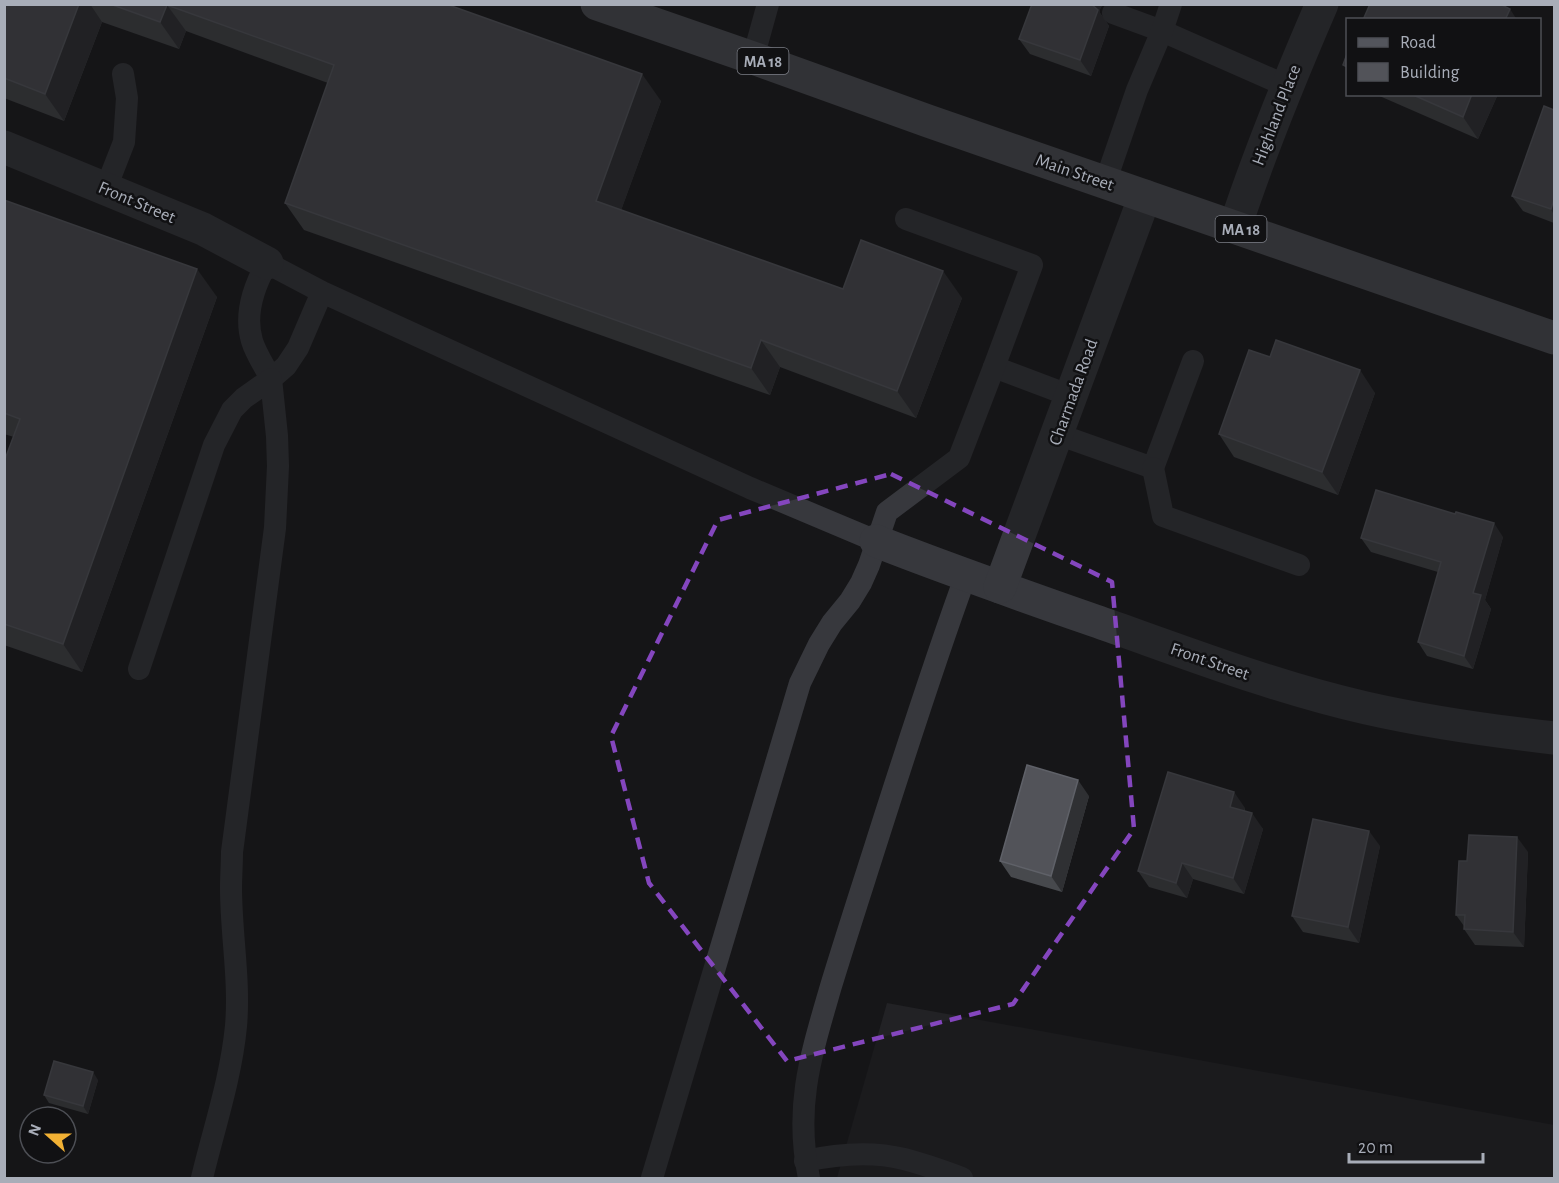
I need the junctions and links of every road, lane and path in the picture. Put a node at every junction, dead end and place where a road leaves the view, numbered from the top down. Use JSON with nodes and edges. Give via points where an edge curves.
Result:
{"nodes":[{"id":1,"x":597,"y":4,"type":"edge"},
{"id":2,"x":768,"y":4,"type":"edge"},
{"id":3,"x":1171,"y":4,"type":"edge"},
{"id":4,"x":1318,"y":6,"type":"edge"},
{"id":5,"x":1113,"y":13,"type":"dead end"},
{"id":6,"x":1162,"y":31,"type":"junction"},
{"id":7,"x":753,"y":58,"type":"junction"},
{"id":8,"x":123,"y":74,"type":"dead end"},
{"id":9,"x":1287,"y":86,"type":"junction"},
{"id":10,"x":4,"y":147,"type":"edge"},
{"id":11,"x":1105,"y":183,"type":"junction"},
{"id":12,"x":106,"y":189,"type":"junction"},
{"id":13,"x":1145,"y":196,"type":"junction"},
{"id":14,"x":906,"y":219,"type":"dead end"},
{"id":15,"x":1235,"y":227,"type":"junction"},
{"id":16,"x":267,"y":263,"type":"junction"},
{"id":17,"x":322,"y":292,"type":"junction"},
{"id":18,"x":1554,"y":338,"type":"edge"},
{"id":19,"x":1193,"y":361,"type":"dead end"},
{"id":20,"x":994,"y":367,"type":"junction"},
{"id":21,"x":271,"y":380,"type":"junction"},
{"id":22,"x":1071,"y":396,"type":"junction"},
{"id":23,"x":1057,"y":434,"type":"junction"},
{"id":24,"x":1153,"y":468,"type":"junction"},
{"id":25,"x":876,"y":541,"type":"junction"},
{"id":26,"x":1299,"y":565,"type":"dead end"},
{"id":27,"x":966,"y":575,"type":"junction"},
{"id":28,"x":1000,"y":587,"type":"junction"},
{"id":29,"x":139,"y":669,"type":"dead end"},
{"id":30,"x":1554,"y":738,"type":"edge"},
{"id":31,"x":807,"y":1170,"type":"edge"},
{"id":32,"x":202,"y":1179,"type":"edge"},
{"id":33,"x":652,"y":1179,"type":"edge"},
{"id":34,"x":962,"y":1179,"type":"edge"}],
"edges":[{"from":1,"to":7,"type":"main road","name":"Main Street","number":"MA 18"},
{"from":2,"to":7,"type":"lane"},
{"from":3,"to":6,"type":"lane"},
{"from":4,"to":9,"type":"street","name":"Highland Place"},
{"from":5,"to":6,"type":"lane"},
{"from":6,"to":9,"type":"lane"},
{"from":6,"to":11,"type":"lane"},
{"from":7,"to":11,"type":"main road","name":"Main Street","number":"MA 18"},
{"from":8,"to":12,"type":"lane","via":[[127,98],[124,142]]},
{"from":9,"to":15,"type":"street","name":"Highland Place"},
{"from":10,"to":12,"type":"street","name":"Front Street"},
{"from":11,"to":13,"type":"main road","name":"Main Street","number":"MA 18"},
{"from":12,"to":16,"type":"street","name":"Front Street","via":[[203,229]]},
{"from":13,"to":15,"type":"main road","name":"Main Street","number":"MA 18"},
{"from":13,"to":22,"type":"street","name":"Charmada Road"},
{"from":14,"to":20,"type":"lane","via":[[1032,266]]},
{"from":15,"to":18,"type":"main road","name":"Main Street","number":"MA 18"},
{"from":16,"to":17,"type":"lane"},
{"from":16,"to":21,"type":"lane","via":[[252,296],[249,317],[251,340]]},
{"from":17,"to":21,"type":"lane","via":[[298,348]]},
{"from":17,"to":25,"type":"lane","via":[[750,488]]},
{"from":19,"to":24,"type":"lane"},
{"from":20,"to":22,"type":"lane"},
{"from":20,"to":25,"type":"lane","via":[[959,458],[887,512]]},
{"from":21,"to":29,"type":"lane","via":[[232,410],[214,445]]},
{"from":21,"to":32,"type":"lane","via":[[278,466],[275,528],[232,852],[236,1024],[233,1052]]},
{"from":22,"to":23,"type":"street","name":"Charmada Road"},
{"from":23,"to":24,"type":"lane"},
{"from":23,"to":28,"type":"street","name":"Charmada Road"},
{"from":24,"to":26,"type":"lane","via":[[1163,516]]},
{"from":25,"to":27,"type":"street","name":"Front Street"},
{"from":25,"to":33,"type":"lane","via":[[861,583],[819,644],[800,682]]},
{"from":27,"to":28,"type":"street","name":"Front Street"},
{"from":27,"to":31,"type":"lane","via":[[813,1048],[804,1092]]},
{"from":28,"to":30,"type":"street","name":"Front Street","via":[[1209,661],[1364,708]]},
{"from":31,"to":34,"type":"lane","via":[[829,1156],[879,1155]]}]}
